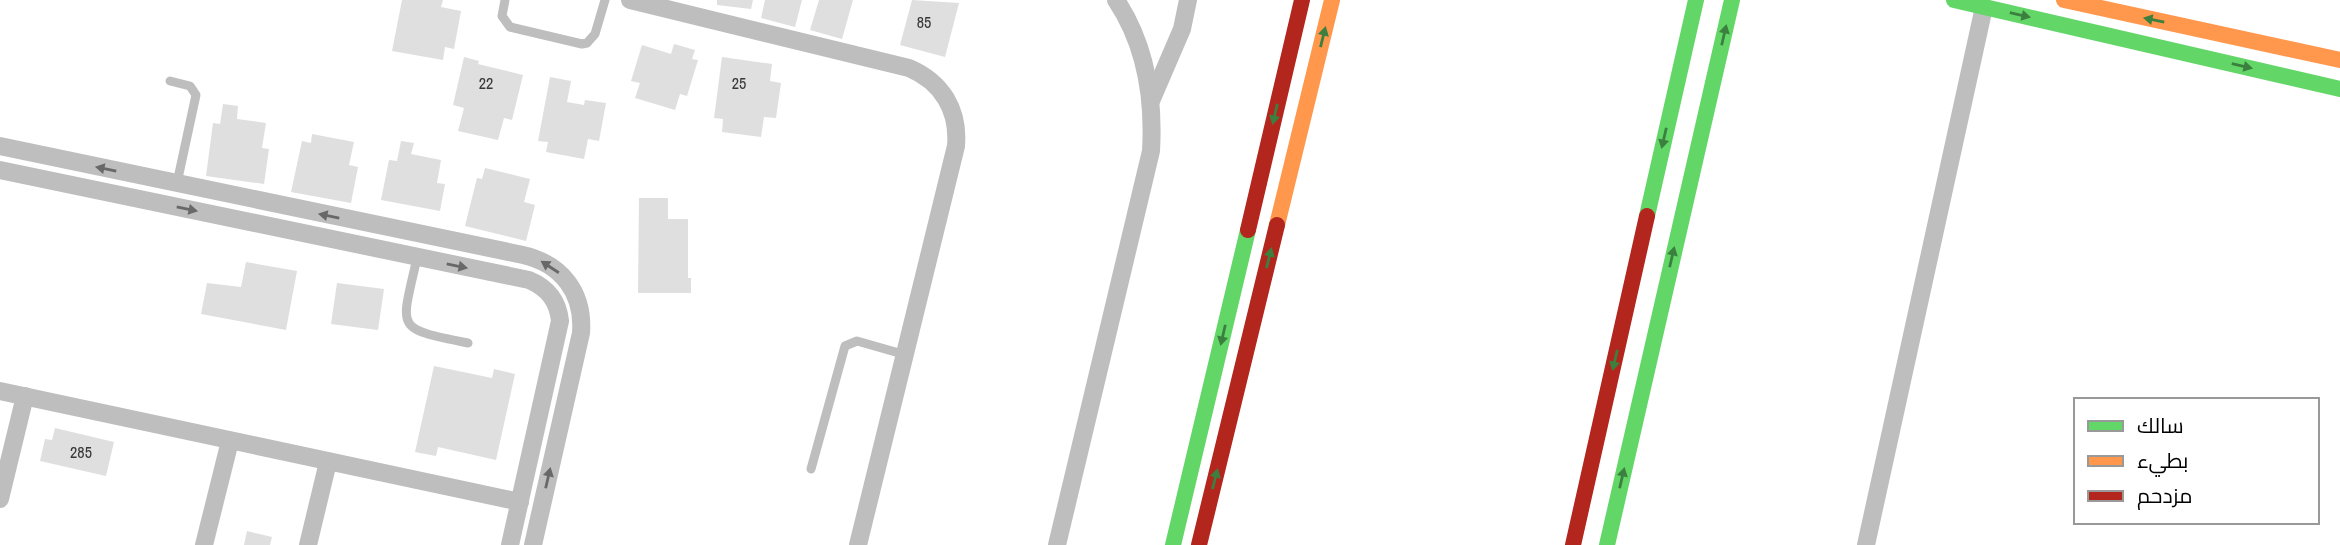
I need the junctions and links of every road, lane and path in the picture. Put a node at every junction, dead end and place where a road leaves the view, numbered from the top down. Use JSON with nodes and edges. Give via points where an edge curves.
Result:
{"nodes":[{"id":1,"x":505,"y":0,"type":"edge"},
{"id":2,"x":605,"y":0,"type":"edge"},
{"id":3,"x":631,"y":0,"type":"edge"},
{"id":4,"x":1116,"y":0,"type":"edge"},
{"id":5,"x":1188,"y":0,"type":"edge"},
{"id":6,"x":1302,"y":0,"type":"edge"},
{"id":7,"x":1332,"y":0,"type":"edge"},
{"id":8,"x":1696,"y":0,"type":"edge"},
{"id":9,"x":1732,"y":0,"type":"edge"},
{"id":10,"x":1954,"y":0,"type":"edge"},
{"id":11,"x":2064,"y":0,"type":"edge"},
{"id":12,"x":1984,"y":6,"type":"junction"},
{"id":13,"x":2340,"y":60,"type":"edge"},
{"id":14,"x":170,"y":81,"type":"dead end"},
{"id":15,"x":2340,"y":89,"type":"edge"},
{"id":16,"x":1151,"y":100,"type":"junction"},
{"id":17,"x":1688,"y":113,"type":"junction"},
{"id":18,"x":0,"y":146,"type":"edge"},
{"id":19,"x":0,"y":170,"type":"edge"},
{"id":20,"x":176,"y":185,"type":"junction"},
{"id":21,"x":417,"y":258,"type":"junction"},
{"id":22,"x":468,"y":343,"type":"dead end"},
{"id":23,"x":906,"y":355,"type":"junction"},
{"id":24,"x":0,"y":391,"type":"edge"},
{"id":25,"x":25,"y":396,"type":"junction"},
{"id":26,"x":230,"y":441,"type":"junction"},
{"id":27,"x":328,"y":462,"type":"junction"},
{"id":28,"x":811,"y":469,"type":"dead end"},
{"id":29,"x":0,"y":499,"type":"edge"},
{"id":30,"x":520,"y":502,"type":"junction"},
{"id":31,"x":204,"y":545,"type":"edge"},
{"id":32,"x":307,"y":545,"type":"edge"},
{"id":33,"x":510,"y":545,"type":"edge"},
{"id":34,"x":533,"y":545,"type":"edge"},
{"id":35,"x":858,"y":545,"type":"edge"},
{"id":36,"x":1058,"y":545,"type":"edge"},
{"id":37,"x":1173,"y":545,"type":"edge"},
{"id":38,"x":1199,"y":545,"type":"edge"},
{"id":39,"x":1573,"y":545,"type":"edge"},
{"id":40,"x":1607,"y":545,"type":"edge"},
{"id":41,"x":1866,"y":545,"type":"edge"}],
"edges":[{"from":1,"to":2,"type":"lane","via":[[502,16],[510,27],[582,44],[596,34]]},
{"from":3,"to":23,"type":"street","via":[[909,68],[941,89],[956,123],[956,146]]},
{"from":4,"to":16,"type":"street","via":[[1140,51]]},
{"from":5,"to":16,"type":"street","via":[[1182,29]]},
{"from":6,"to":37,"type":"street","one_way":true},
{"from":38,"to":7,"type":"street","one_way":true},
{"from":8,"to":17,"type":"street"},
{"from":17,"to":9,"type":"street","one_way":true},
{"from":10,"to":12,"type":"street"},
{"from":13,"to":11,"type":"street","one_way":true},
{"from":12,"to":15,"type":"street","one_way":true},
{"from":12,"to":41,"type":"street"},
{"from":14,"to":20,"type":"lane","via":[[190,86],[195,95]]},
{"from":16,"to":36,"type":"street","via":[[1146,180]]},
{"from":17,"to":39,"type":"street","one_way":true},
{"from":40,"to":17,"type":"street","one_way":true},
{"from":20,"to":18,"type":"street","one_way":true},
{"from":19,"to":21,"type":"street","one_way":true},
{"from":34,"to":20,"type":"street","one_way":true,"via":[[581,333],[578,299],[558,271],[523,255]]},
{"from":21,"to":22,"type":"lane","via":[[405,313],[410,324],[419,333]]},
{"from":21,"to":30,"type":"street","one_way":true,"via":[[529,280],[545,288],[556,302],[559,321]]},
{"from":23,"to":28,"type":"lane","via":[[857,341],[845,346]]},
{"from":23,"to":35,"type":"street"},
{"from":24,"to":25,"type":"street"},
{"from":25,"to":26,"type":"street"},
{"from":25,"to":29,"type":"street"},
{"from":26,"to":27,"type":"street"},
{"from":26,"to":31,"type":"street"},
{"from":27,"to":30,"type":"street"},
{"from":27,"to":32,"type":"street"},
{"from":30,"to":33,"type":"street"}]}
